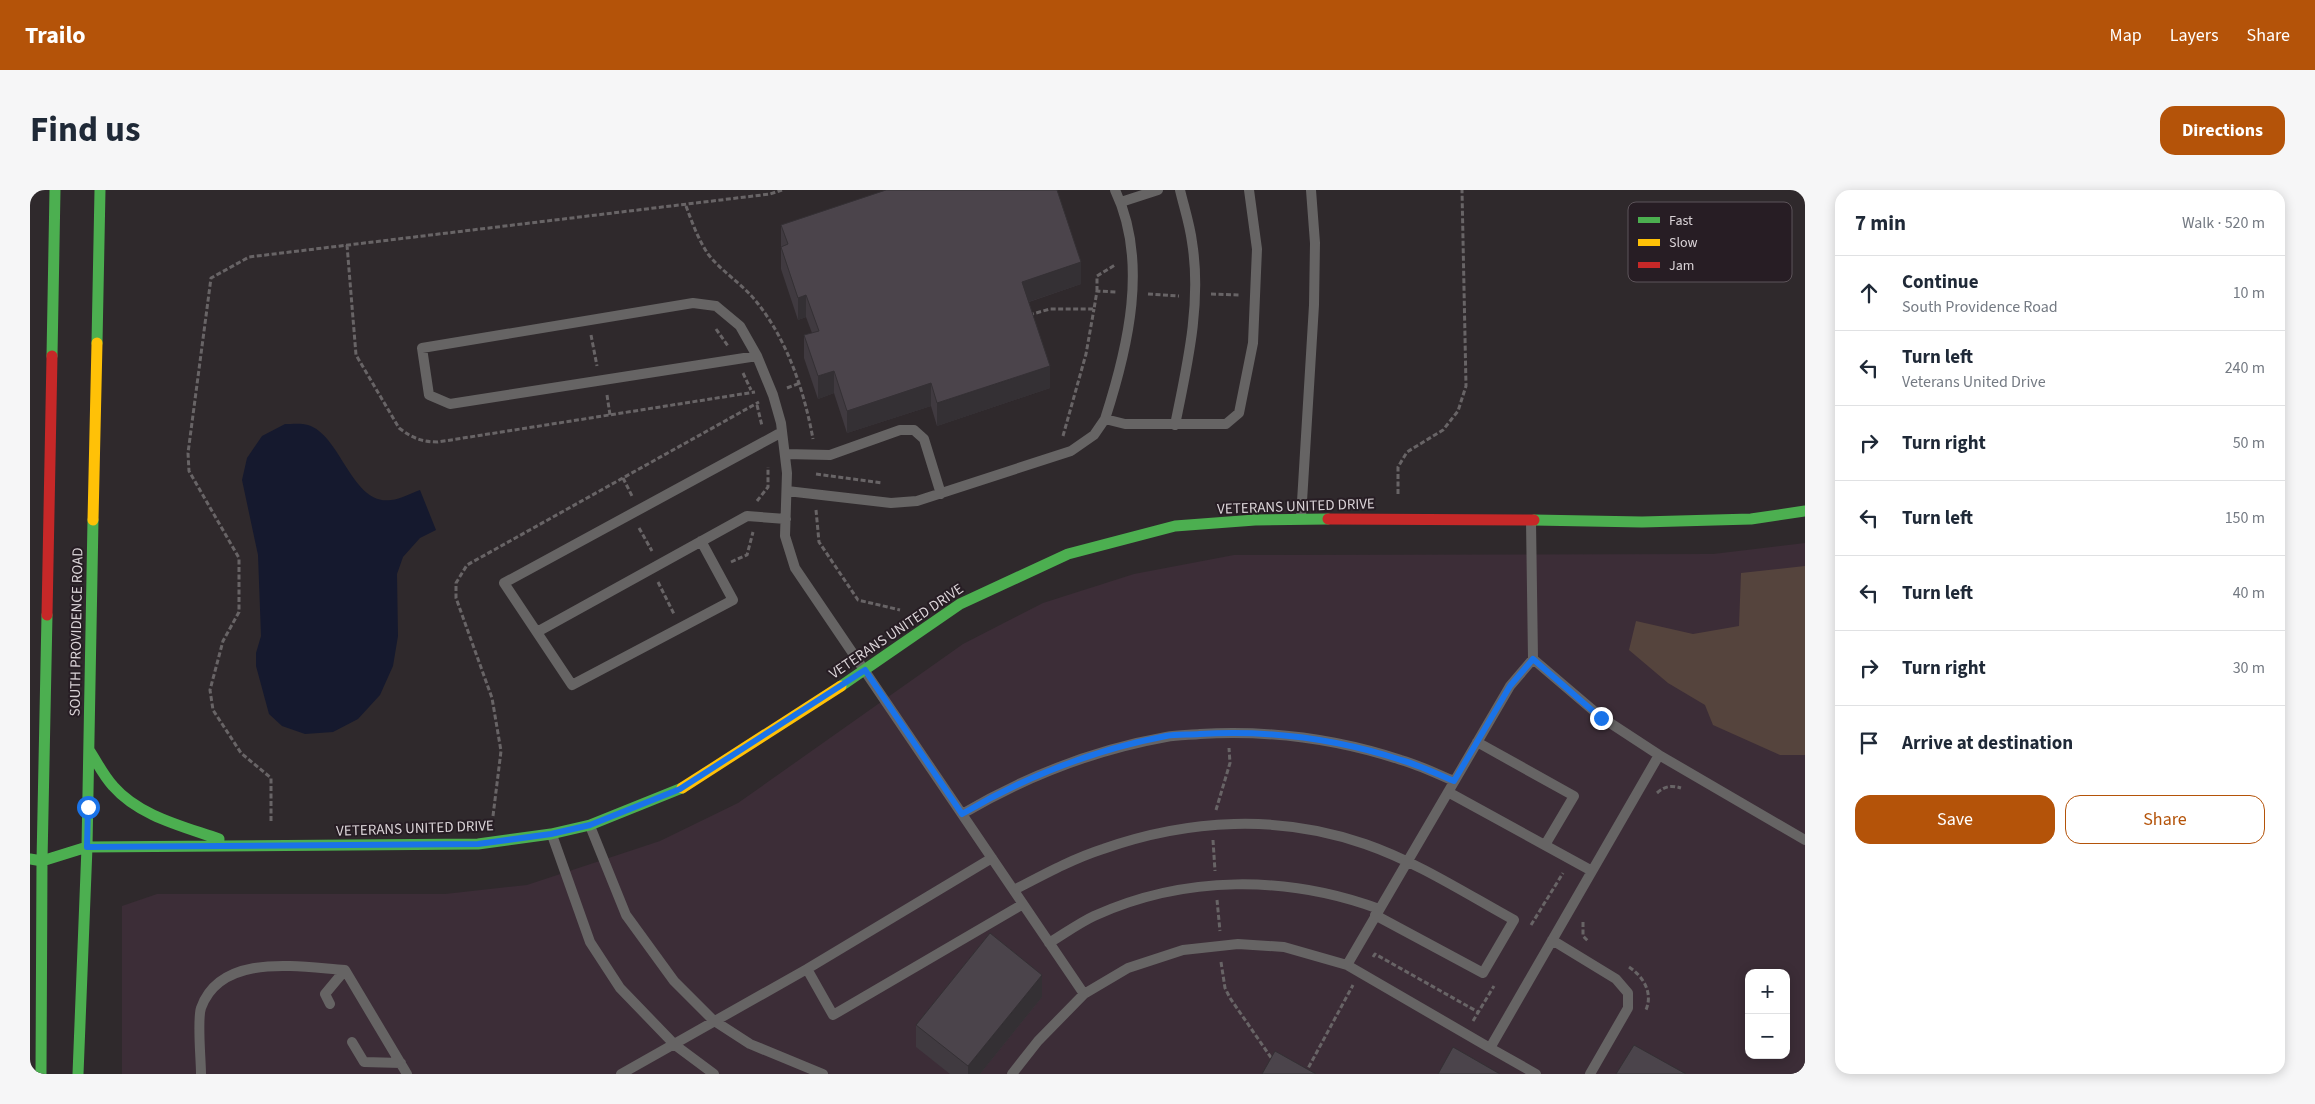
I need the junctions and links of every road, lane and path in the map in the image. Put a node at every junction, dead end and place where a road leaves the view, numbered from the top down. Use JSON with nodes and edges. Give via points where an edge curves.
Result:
{"nodes":[{"id":1,"x":55,"y":190,"type":"edge"},
{"id":2,"x":100,"y":190,"type":"edge"},
{"id":3,"x":782,"y":190,"type":"edge"},
{"id":4,"x":1115,"y":190,"type":"edge"},
{"id":5,"x":1158,"y":190,"type":"edge"},
{"id":6,"x":1180,"y":190,"type":"edge"},
{"id":7,"x":1249,"y":190,"type":"edge"},
{"id":8,"x":1311,"y":190,"type":"edge"},
{"id":9,"x":1462,"y":190,"type":"edge"},
{"id":10,"x":1121,"y":202,"type":"junction"},
{"id":11,"x":1114,"y":256,"type":"dead end"},
{"id":12,"x":1097,"y":291,"type":"dead end"},
{"id":13,"x":1094,"y":309,"type":"dead end"},
{"id":14,"x":757,"y":356,"type":"junction"},
{"id":15,"x":773,"y":395,"type":"junction"},
{"id":16,"x":756,"y":404,"type":"junction"},
{"id":17,"x":1106,"y":419,"type":"junction"},
{"id":18,"x":1175,"y":425,"type":"junction"},
{"id":19,"x":782,"y":432,"type":"junction"},
{"id":20,"x":1055,"y":439,"type":"dead end"},
{"id":21,"x":765,"y":441,"type":"junction"},
{"id":22,"x":784,"y":454,"type":"junction"},
{"id":23,"x":816,"y":474,"type":"dead end"},
{"id":24,"x":892,"y":485,"type":"dead end"},
{"id":25,"x":787,"y":491,"type":"junction"},
{"id":26,"x":941,"y":494,"type":"junction"},
{"id":27,"x":1805,"y":511,"type":"edge"},
{"id":28,"x":755,"y":517,"type":"junction"},
{"id":29,"x":1399,"y":518,"type":"junction"},
{"id":30,"x":786,"y":519,"type":"junction"},
{"id":31,"x":1301,"y":519,"type":"junction"},
{"id":32,"x":1531,"y":520,"type":"junction"},
{"id":33,"x":701,"y":541,"type":"junction"},
{"id":34,"x":717,"y":569,"type":"junction"},
{"id":35,"x":537,"y":632,"type":"junction"},
{"id":36,"x":1533,"y":659,"type":"junction"},
{"id":37,"x":865,"y":670,"type":"junction"},
{"id":38,"x":46,"y":683,"type":"junction"},
{"id":39,"x":34,"y":730,"type":"dead end"},
{"id":40,"x":1228,"y":732,"type":"junction"},
{"id":41,"x":1477,"y":742,"type":"junction"},
{"id":42,"x":89,"y":750,"type":"junction"},
{"id":43,"x":1659,"y":754,"type":"junction"},
{"id":44,"x":1454,"y":781,"type":"junction"},
{"id":45,"x":1683,"y":789,"type":"dead end"},
{"id":46,"x":1448,"y":792,"type":"junction"},
{"id":47,"x":1655,"y":794,"type":"dead end"},
{"id":48,"x":962,"y":814,"type":"junction"},
{"id":49,"x":30,"y":820,"type":"edge"},
{"id":50,"x":43,"y":823,"type":"junction"},
{"id":51,"x":1212,"y":824,"type":"junction"},
{"id":52,"x":590,"y":825,"type":"junction"},
{"id":53,"x":57,"y":831,"type":"dead end"},
{"id":54,"x":551,"y":834,"type":"junction"},
{"id":55,"x":72,"y":839,"type":"dead end"},
{"id":56,"x":1805,"y":840,"type":"edge"},
{"id":57,"x":490,"y":842,"type":"junction"},
{"id":58,"x":235,"y":845,"type":"junction"},
{"id":59,"x":271,"y":845,"type":"junction"},
{"id":60,"x":1545,"y":846,"type":"junction"},
{"id":61,"x":87,"y":847,"type":"junction"},
{"id":62,"x":992,"y":858,"type":"junction"},
{"id":63,"x":36,"y":860,"type":"edge"},
{"id":64,"x":1407,"y":862,"type":"junction"},
{"id":65,"x":1592,"y":871,"type":"junction"},
{"id":66,"x":1216,"y":886,"type":"junction"},
{"id":67,"x":1014,"y":890,"type":"junction"},
{"id":68,"x":1023,"y":904,"type":"junction"},
{"id":69,"x":1377,"y":912,"type":"junction"},
{"id":70,"x":1586,"y":916,"type":"dead end"},
{"id":71,"x":1552,"y":940,"type":"junction"},
{"id":72,"x":1049,"y":943,"type":"junction"},
{"id":73,"x":1590,"y":944,"type":"dead end"},
{"id":74,"x":1222,"y":946,"type":"junction"},
{"id":75,"x":1221,"y":961,"type":"junction"},
{"id":76,"x":1228,"y":961,"type":"dead end"},
{"id":77,"x":1214,"y":962,"type":"dead end"},
{"id":78,"x":1623,"y":963,"type":"dead end"},
{"id":79,"x":1346,"y":965,"type":"junction"},
{"id":80,"x":806,"y":969,"type":"junction"},
{"id":81,"x":346,"y":970,"type":"junction"},
{"id":82,"x":1344,"y":983,"type":"dead end"},
{"id":83,"x":1360,"y":991,"type":"dead end"},
{"id":84,"x":1084,"y":994,"type":"junction"},
{"id":85,"x":330,"y":1004,"type":"dead end"},
{"id":86,"x":1642,"y":1017,"type":"dead end"},
{"id":87,"x":713,"y":1020,"type":"junction"},
{"id":88,"x":352,"y":1042,"type":"dead end"},
{"id":89,"x":676,"y":1045,"type":"junction"},
{"id":90,"x":1490,"y":1048,"type":"junction"},
{"id":91,"x":1273,"y":1061,"type":"edge"},
{"id":92,"x":401,"y":1063,"type":"junction"},
{"id":93,"x":41,"y":1074,"type":"edge"},
{"id":94,"x":78,"y":1074,"type":"edge"},
{"id":95,"x":201,"y":1074,"type":"edge"},
{"id":96,"x":407,"y":1074,"type":"edge"},
{"id":97,"x":621,"y":1074,"type":"edge"},
{"id":98,"x":714,"y":1074,"type":"edge"},
{"id":99,"x":824,"y":1074,"type":"edge"},
{"id":100,"x":1012,"y":1074,"type":"edge"},
{"id":101,"x":1536,"y":1074,"type":"edge"},
{"id":102,"x":1590,"y":1074,"type":"edge"}],
"edges":[{"from":1,"to":38,"type":"main road","name":"SOUTH PROVIDENCE ROAD"},
{"from":2,"to":42,"type":"main road","name":"SOUTH PROVIDENCE ROAD"},
{"from":3,"to":59,"type":"path","via":[[686,206],[249,257],[211,278],[188,453],[189,471],[239,558],[239,612],[223,642],[210,690],[213,710],[226,732],[241,753],[270,778]]},
{"from":4,"to":10,"type":"lane"},
{"from":5,"to":10,"type":"lane"},
{"from":6,"to":18,"type":"lane","via":[[1193,243],[1195,295],[1190,345]]},
{"from":7,"to":18,"type":"lane","via":[[1257,250],[1256,296],[1253,344],[1239,413],[1226,424]]},
{"from":8,"to":31,"type":"lane","via":[[1315,244],[1314,304]]},
{"from":9,"to":29,"type":"path","via":[[1466,386],[1458,411],[1443,430],[1407,452],[1398,467]]},
{"from":10,"to":17,"type":"lane","via":[[1131,249],[1132,293],[1127,340]]},
{"from":11,"to":12,"type":"path","via":[[1115,266],[1097,276]]},
{"from":13,"to":20,"type":"path","via":[[1086,354],[1064,436]]},
{"from":14,"to":14,"type":"lane","via":[[740,326],[716,306],[693,303],[422,348],[429,396],[450,404]]},
{"from":14,"to":15,"type":"lane"},
{"from":15,"to":16,"type":"path"},
{"from":15,"to":19,"type":"lane"},
{"from":16,"to":21,"type":"path"},
{"from":16,"to":57,"type":"path","via":[[467,565],[456,583],[456,598],[492,698],[501,751]]},
{"from":17,"to":18,"type":"lane","via":[[1125,424]]},
{"from":17,"to":26,"type":"lane","via":[[1094,435],[1071,451]]},
{"from":19,"to":21,"type":"lane"},
{"from":19,"to":22,"type":"lane"},
{"from":21,"to":28,"type":"path","via":[[768,487],[757,500]]},
{"from":21,"to":35,"type":"lane","via":[[504,583]]},
{"from":22,"to":25,"type":"lane"},
{"from":22,"to":26,"type":"lane","via":[[830,455],[900,430],[914,430],[924,438]]},
{"from":23,"to":24,"type":"path"},
{"from":25,"to":26,"type":"lane","via":[[891,503],[917,501]]},
{"from":25,"to":30,"type":"lane"},
{"from":27,"to":32,"type":"main road","name":"VETERANS UNITED DRIVE","via":[[1751,519],[1642,522]]},
{"from":28,"to":30,"type":"lane"},
{"from":28,"to":33,"type":"lane","via":[[747,516]]},
{"from":28,"to":34,"type":"path","via":[[747,555]]},
{"from":29,"to":31,"type":"main road","name":"VETERANS UNITED DRIVE"},
{"from":29,"to":32,"type":"main road","name":"VETERANS UNITED DRIVE"},
{"from":30,"to":37,"type":"lane","via":[[785,536],[795,568]]},
{"from":31,"to":37,"type":"main road","name":"VETERANS UNITED DRIVE","via":[[1175,526],[1068,554],[960,604]]},
{"from":32,"to":36,"type":"lane"},
{"from":33,"to":34,"type":"lane"},
{"from":33,"to":35,"type":"lane"},
{"from":34,"to":35,"type":"lane","via":[[733,600],[572,684]]},
{"from":36,"to":41,"type":"lane","via":[[1510,686]]},
{"from":36,"to":43,"type":"lane","via":[[1601,718]]},
{"from":37,"to":48,"type":"lane"},
{"from":37,"to":52,"type":"main road","name":"VETERANS UNITED DRIVE","via":[[680,789]]},
{"from":38,"to":39,"type":"main road"},
{"from":38,"to":50,"type":"main road","name":"SOUTH PROVIDENCE ROAD"},
{"from":40,"to":44,"type":"lane","via":[[1338,743],[1402,760]]},
{"from":40,"to":48,"type":"lane","via":[[1168,736],[1112,749],[1048,770]]},
{"from":40,"to":51,"type":"path","via":[[1230,764]]},
{"from":41,"to":44,"type":"lane"},
{"from":41,"to":60,"type":"lane","via":[[1574,796]]},
{"from":42,"to":58,"type":"main road","via":[[113,786],[129,801],[154,816]]},
{"from":42,"to":61,"type":"main road","name":"SOUTH PROVIDENCE ROAD"},
{"from":43,"to":56,"type":"lane"},
{"from":43,"to":65,"type":"lane"},
{"from":44,"to":46,"type":"lane"},
{"from":45,"to":47,"type":"path","via":[[1672,786]]},
{"from":46,"to":60,"type":"lane"},
{"from":46,"to":64,"type":"lane"},
{"from":48,"to":62,"type":"lane"},
{"from":49,"to":50,"type":"main road"},
{"from":50,"to":53,"type":"main road"},
{"from":50,"to":63,"type":"main road","name":"SOUTH PROVIDENCE ROAD"},
{"from":51,"to":64,"type":"lane","via":[[1264,823],[1320,831],[1366,844]]},
{"from":51,"to":66,"type":"path"},
{"from":51,"to":67,"type":"lane","via":[[1155,832],[1102,849]]},
{"from":52,"to":54,"type":"main road","name":"VETERANS UNITED DRIVE"},
{"from":52,"to":87,"type":"lane","via":[[626,916],[674,981]]},
{"from":54,"to":57,"type":"main road","name":"VETERANS UNITED DRIVE"},
{"from":54,"to":89,"type":"lane","via":[[590,942],[620,988]]},
{"from":55,"to":61,"type":"main road"},
{"from":57,"to":59,"type":"main road","name":"VETERANS UNITED DRIVE"},
{"from":58,"to":59,"type":"main road","name":"VETERANS UNITED DRIVE"},
{"from":58,"to":61,"type":"main road","name":"VETERANS UNITED DRIVE"},
{"from":60,"to":65,"type":"lane"},
{"from":61,"to":63,"type":"main road"},
{"from":61,"to":94,"type":"main road","name":"SOUTH PROVIDENCE ROAD"},
{"from":62,"to":67,"type":"lane"},
{"from":62,"to":80,"type":"lane"},
{"from":63,"to":93,"type":"main road","name":"SOUTH PROVIDENCE ROAD"},
{"from":64,"to":69,"type":"lane"},
{"from":64,"to":69,"type":"lane","via":[[1514,920],[1483,973]]},
{"from":65,"to":71,"type":"lane"},
{"from":66,"to":69,"type":"lane","via":[[1252,883],[1293,887],[1349,898]]},
{"from":66,"to":72,"type":"lane","via":[[1137,899],[1093,916]]},
{"from":66,"to":74,"type":"path"},
{"from":67,"to":68,"type":"lane"},
{"from":68,"to":72,"type":"lane"},
{"from":68,"to":80,"type":"lane","via":[[833,1015]]},
{"from":69,"to":79,"type":"lane"},
{"from":70,"to":73,"type":"path","via":[[1583,936]]},
{"from":71,"to":90,"type":"lane"},
{"from":71,"to":102,"type":"lane","via":[[1616,979],[1628,993],[1628,1008]]},
{"from":72,"to":84,"type":"lane"},
{"from":74,"to":75,"type":"path"},
{"from":74,"to":79,"type":"lane","via":[[1284,947]]},
{"from":74,"to":84,"type":"lane","via":[[1183,950],[1128,968]]},
{"from":75,"to":76,"type":"path"},
{"from":75,"to":77,"type":"path"},
{"from":75,"to":91,"type":"path","via":[[1230,998]]},
{"from":78,"to":86,"type":"path","via":[[1645,981],[1647,1009]]},
{"from":79,"to":90,"type":"lane"},
{"from":80,"to":87,"type":"lane"},
{"from":81,"to":85,"type":"lane","via":[[325,994]]},
{"from":81,"to":92,"type":"lane"},
{"from":81,"to":95,"type":"lane","via":[[265,966],[236,972],[214,986],[200,1010]]},
{"from":82,"to":83,"type":"path"},
{"from":84,"to":100,"type":"lane","via":[[1038,1040]]},
{"from":87,"to":89,"type":"lane"},
{"from":87,"to":99,"type":"lane","via":[[750,1044]]},
{"from":88,"to":92,"type":"lane","via":[[364,1062]]},
{"from":89,"to":97,"type":"lane"},
{"from":89,"to":98,"type":"lane"},
{"from":90,"to":101,"type":"lane"},
{"from":92,"to":96,"type":"lane"}]}
